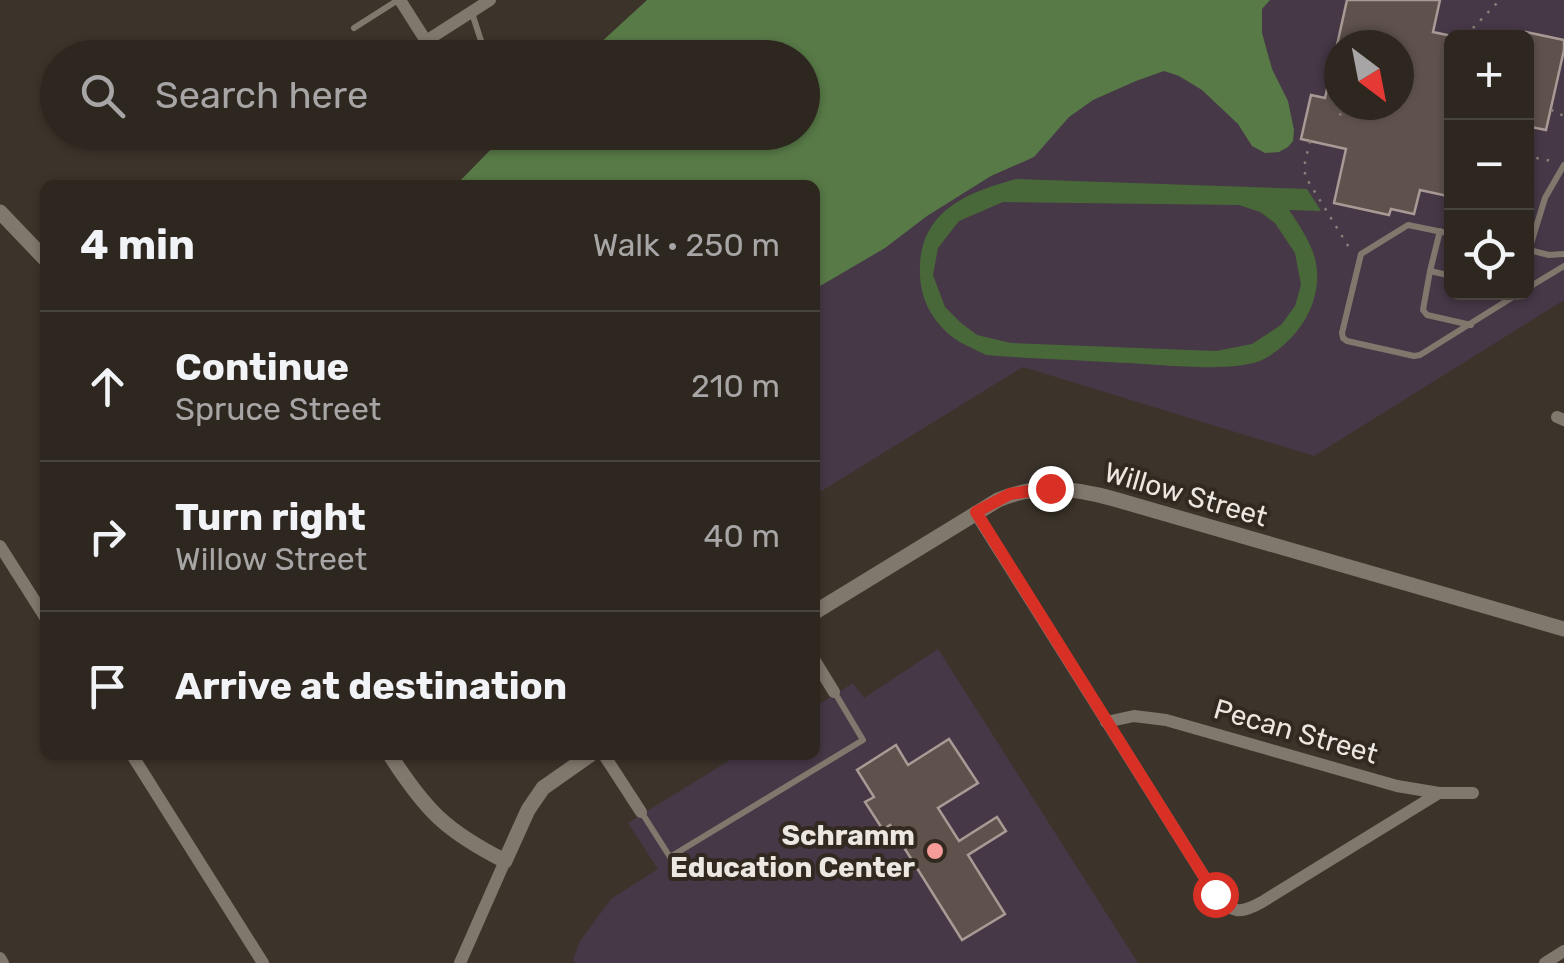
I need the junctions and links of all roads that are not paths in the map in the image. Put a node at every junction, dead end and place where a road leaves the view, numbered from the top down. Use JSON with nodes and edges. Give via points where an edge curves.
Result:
{"nodes":[{"id":1,"x":399,"y":0,"type":"edge"},
{"id":2,"x":490,"y":0,"type":"edge"},
{"id":3,"x":472,"y":12,"type":"junction"},
{"id":4,"x":354,"y":28,"type":"dead end"},
{"id":5,"x":425,"y":40,"type":"edge"},
{"id":6,"x":428,"y":40,"type":"edge"},
{"id":7,"x":481,"y":40,"type":"edge"},
{"id":8,"x":1564,"y":165,"type":"edge"},
{"id":9,"x":2,"y":219,"type":"edge"},
{"id":10,"x":1534,"y":230,"type":"edge"},
{"id":11,"x":1440,"y":232,"type":"junction"},
{"id":12,"x":1444,"y":233,"type":"edge"},
{"id":13,"x":40,"y":254,"type":"edge"},
{"id":14,"x":1534,"y":254,"type":"edge"},
{"id":15,"x":1564,"y":254,"type":"edge"},
{"id":16,"x":1564,"y":266,"type":"edge"},
{"id":17,"x":1430,"y":271,"type":"junction"},
{"id":18,"x":1444,"y":274,"type":"edge"},
{"id":19,"x":1534,"y":284,"type":"edge"},
{"id":20,"x":1510,"y":300,"type":"edge"},
{"id":21,"x":1472,"y":325,"type":"junction"},
{"id":22,"x":976,"y":512,"type":"junction"},
{"id":23,"x":0,"y":546,"type":"edge"},
{"id":24,"x":40,"y":609,"type":"edge"},
{"id":25,"x":820,"y":609,"type":"edge"},
{"id":26,"x":1564,"y":629,"type":"edge"},
{"id":27,"x":820,"y":669,"type":"edge"},
{"id":28,"x":834,"y":692,"type":"joint"},
{"id":29,"x":1106,"y":722,"type":"junction"},
{"id":30,"x":135,"y":760,"type":"edge"},
{"id":31,"x":393,"y":760,"type":"edge"},
{"id":32,"x":583,"y":760,"type":"edge"},
{"id":33,"x":607,"y":760,"type":"edge"},
{"id":34,"x":1439,"y":793,"type":"junction"},
{"id":35,"x":1473,"y":793,"type":"dead end"},
{"id":36,"x":641,"y":812,"type":"joint"},
{"id":37,"x":505,"y":861,"type":"junction"},
{"id":38,"x":1564,"y":951,"type":"edge"},
{"id":39,"x":263,"y":963,"type":"edge"},
{"id":40,"x":460,"y":963,"type":"edge"},
{"id":41,"x":1546,"y":963,"type":"edge"}],
"edges":[{"from":1,"to":4,"type":"lane"},
{"from":1,"to":5,"type":"street"},
{"from":2,"to":3,"type":"street"},
{"from":3,"to":6,"type":"street"},
{"from":3,"to":7,"type":"lane"},
{"from":8,"to":10,"type":"lane"},
{"from":9,"to":13,"type":"street"},
{"from":11,"to":12,"type":"lane"},
{"from":11,"to":17,"type":"lane"},
{"from":11,"to":21,"type":"lane","via":[[1403,226],[1362,254],[1343,338],[1414,356]]},
{"from":14,"to":15,"type":"lane"},
{"from":16,"to":19,"type":"lane"},
{"from":17,"to":18,"type":"lane"},
{"from":17,"to":21,"type":"lane","via":[[1423,310]]},
{"from":20,"to":21,"type":"lane"},
{"from":22,"to":25,"type":"street","name":"Willow Street"},
{"from":22,"to":26,"type":"street","name":"Willow Street","via":[[1022,492],[1088,492]]},
{"from":22,"to":29,"type":"street"},
{"from":23,"to":24,"type":"street"},
{"from":27,"to":28,"type":"street"},
{"from":28,"to":36,"type":"lane","via":[[863,740],[670,857]]},
{"from":29,"to":34,"type":"street","name":"Pecan Street","via":[[1134,716],[1166,720]]},
{"from":29,"to":34,"type":"street","via":[[1215,894],[1233,910],[1262,902]]},
{"from":30,"to":39,"type":"street"},
{"from":31,"to":37,"type":"street","via":[[432,813]]},
{"from":32,"to":37,"type":"street","via":[[543,788]]},
{"from":33,"to":36,"type":"street"},
{"from":34,"to":35,"type":"street","name":"Pecan Street"},
{"from":37,"to":40,"type":"street"},
{"from":38,"to":41,"type":"street"}]}
